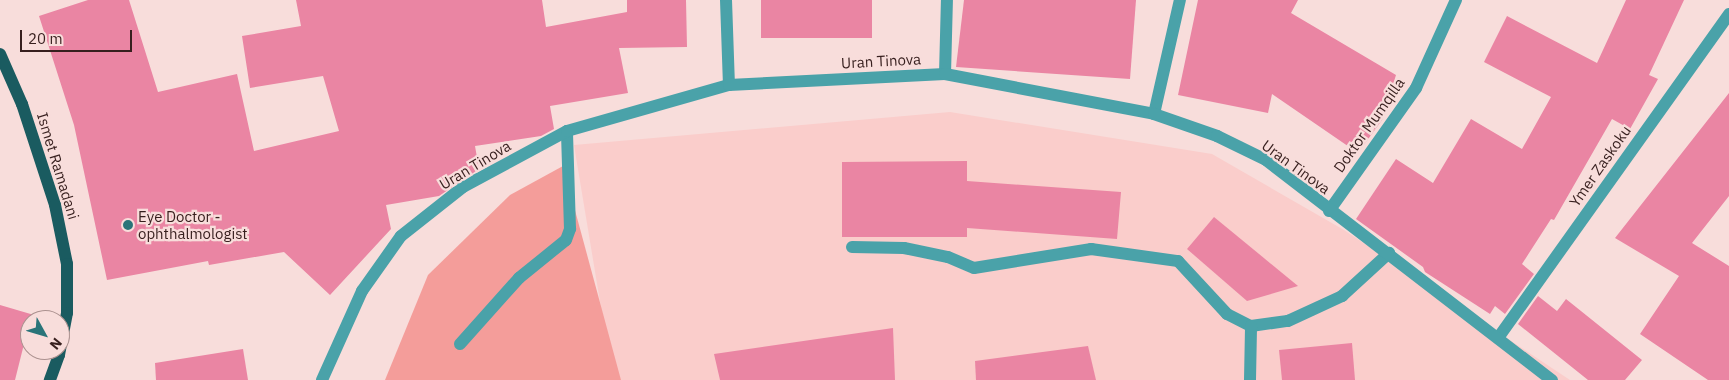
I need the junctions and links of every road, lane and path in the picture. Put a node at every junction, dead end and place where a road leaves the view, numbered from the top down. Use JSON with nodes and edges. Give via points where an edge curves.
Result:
{"nodes":[{"id":1,"x":726,"y":0,"type":"edge"},
{"id":2,"x":947,"y":0,"type":"edge"},
{"id":3,"x":1180,"y":0,"type":"edge"},
{"id":4,"x":1456,"y":0,"type":"edge"},
{"id":5,"x":1729,"y":14,"type":"edge"},
{"id":6,"x":0,"y":54,"type":"edge"},
{"id":7,"x":945,"y":74,"type":"junction"},
{"id":8,"x":729,"y":84,"type":"junction"},
{"id":9,"x":1154,"y":114,"type":"junction"},
{"id":10,"x":567,"y":130,"type":"junction"},
{"id":11,"x":1328,"y":211,"type":"junction"},
{"id":12,"x":852,"y":247,"type":"dead end"},
{"id":13,"x":1389,"y":253,"type":"junction"},
{"id":14,"x":1251,"y":326,"type":"junction"},
{"id":15,"x":1498,"y":338,"type":"junction"},
{"id":16,"x":460,"y":344,"type":"dead end"},
{"id":17,"x":50,"y":380,"type":"edge"},
{"id":18,"x":322,"y":380,"type":"edge"},
{"id":19,"x":1250,"y":380,"type":"edge"},
{"id":20,"x":1552,"y":380,"type":"edge"}],
"edges":[{"from":1,"to":8,"type":"street"},
{"from":2,"to":7,"type":"street"},
{"from":3,"to":9,"type":"street"},
{"from":4,"to":11,"type":"street","name":"Doktor Mumqilla","via":[[1416,88]]},
{"from":5,"to":15,"type":"street","name":"Ymer Zaskoku"},
{"from":6,"to":17,"type":"main road","name":"Ismet Ramadani","via":[[22,104],[55,205],[67,264],[67,313],[59,355]]},
{"from":7,"to":8,"type":"street","name":"Uran Tinova"},
{"from":7,"to":9,"type":"street","name":"Uran Tinova"},
{"from":8,"to":10,"type":"street","name":"Uran Tinova"},
{"from":9,"to":11,"type":"street","name":"Uran Tinova","via":[[1217,136],[1266,160]]},
{"from":10,"to":16,"type":"street","via":[[570,229],[566,240],[519,278]]},
{"from":10,"to":18,"type":"street","name":"Uran Tinova","via":[[463,187],[401,236],[362,291]]},
{"from":11,"to":13,"type":"street","name":"Uran Tinova"},
{"from":12,"to":14,"type":"street","via":[[904,248],[948,256],[974,268],[1091,249],[1178,261],[1227,314]]},
{"from":13,"to":14,"type":"street","via":[[1342,296],[1288,321]]},
{"from":13,"to":15,"type":"street","name":"Uran Tinova"},
{"from":14,"to":19,"type":"street"},
{"from":15,"to":20,"type":"street","name":"Uran Tinova"}]}
